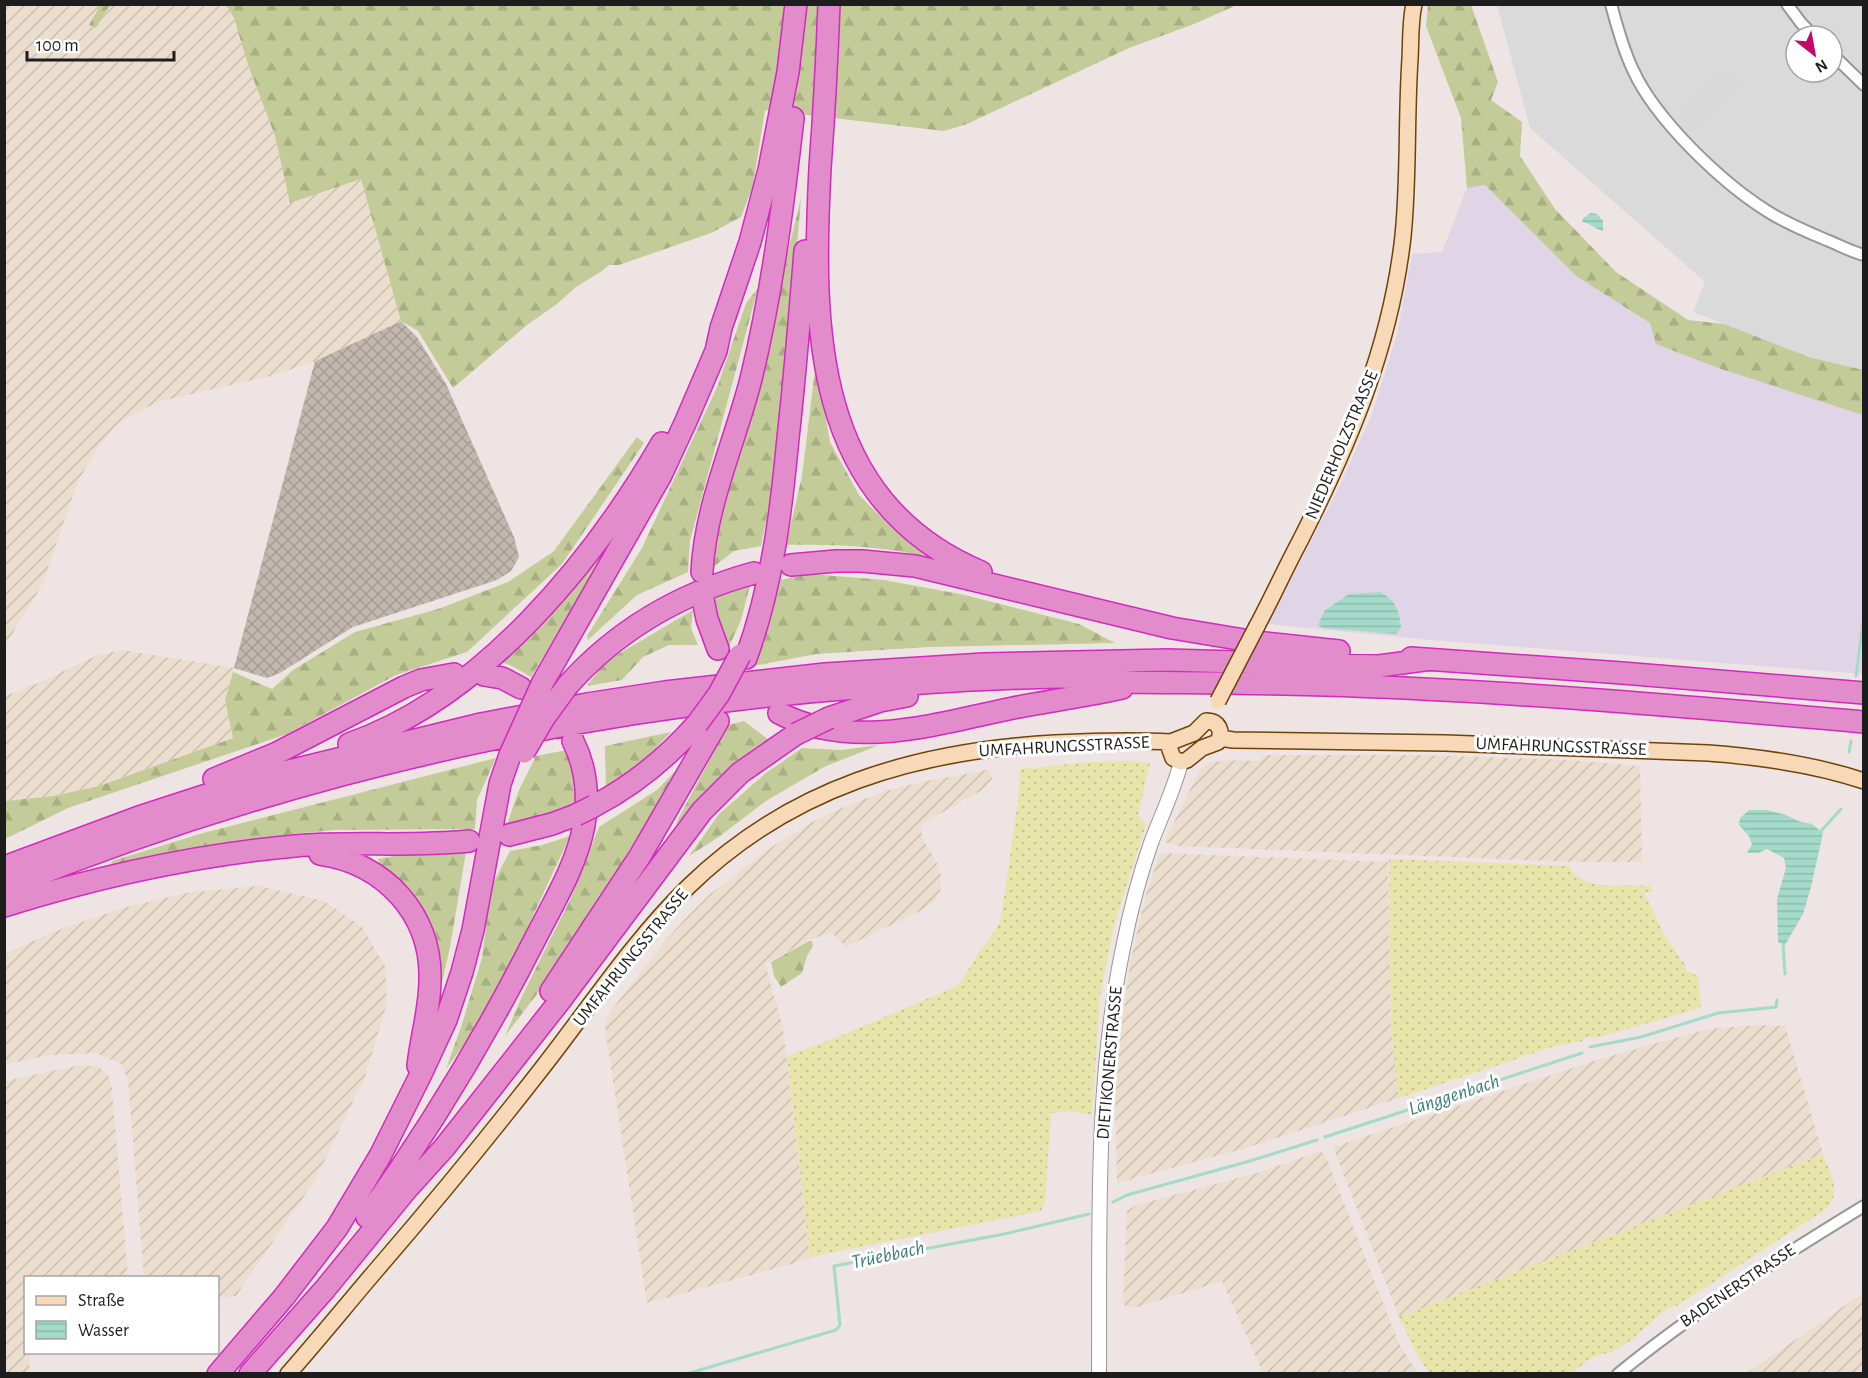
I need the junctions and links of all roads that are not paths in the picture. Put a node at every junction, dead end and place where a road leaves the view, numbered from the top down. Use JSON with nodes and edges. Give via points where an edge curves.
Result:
{"nodes":[{"id":1,"x":796,"y":4,"type":"edge"},
{"id":2,"x":804,"y":4,"type":"edge"},
{"id":3,"x":821,"y":4,"type":"edge"},
{"id":4,"x":829,"y":4,"type":"edge"},
{"id":5,"x":1414,"y":4,"type":"edge"},
{"id":6,"x":1611,"y":4,"type":"edge"},
{"id":7,"x":1787,"y":4,"type":"edge"},
{"id":8,"x":1802,"y":24,"type":"edge"},
{"id":9,"x":1844,"y":66,"type":"edge"},
{"id":10,"x":1863,"y":85,"type":"edge"},
{"id":11,"x":1863,"y":255,"type":"edge"},
{"id":12,"x":721,"y":328,"type":"junction"},
{"id":13,"x":791,"y":565,"type":"dead end"},
{"id":14,"x":702,"y":572,"type":"dead end"},
{"id":15,"x":754,"y":573,"type":"dead end"},
{"id":16,"x":1019,"y":591,"type":"junction"},
{"id":17,"x":704,"y":599,"type":"dead end"},
{"id":18,"x":718,"y":649,"type":"dead end"},
{"id":19,"x":1424,"y":660,"type":"junction"},
{"id":20,"x":454,"y":674,"type":"dead end"},
{"id":21,"x":484,"y":675,"type":"dead end"},
{"id":22,"x":1120,"y":682,"type":"junction"},
{"id":23,"x":1147,"y":682,"type":"junction"},
{"id":24,"x":521,"y":688,"type":"dead end"},
{"id":25,"x":1863,"y":693,"type":"edge"},
{"id":26,"x":779,"y":713,"type":"dead end"},
{"id":27,"x":1210,"y":721,"type":"junction"},
{"id":28,"x":707,"y":722,"type":"junction"},
{"id":29,"x":1863,"y":722,"type":"edge"},
{"id":30,"x":1220,"y":738,"type":"junction"},
{"id":31,"x":573,"y":741,"type":"dead end"},
{"id":32,"x":1171,"y":742,"type":"junction"},
{"id":33,"x":517,"y":754,"type":"junction"},
{"id":34,"x":1181,"y":762,"type":"junction"},
{"id":35,"x":256,"y":779,"type":"junction"},
{"id":36,"x":1863,"y":781,"type":"edge"},
{"id":37,"x":501,"y":832,"type":"junction"},
{"id":38,"x":81,"y":837,"type":"junction"},
{"id":39,"x":469,"y":841,"type":"dead end"},
{"id":40,"x":262,"y":850,"type":"junction"},
{"id":41,"x":4,"y":867,"type":"edge"},
{"id":42,"x":4,"y":888,"type":"edge"},
{"id":43,"x":4,"y":906,"type":"edge"},
{"id":44,"x":416,"y":1085,"type":"junction"},
{"id":45,"x":406,"y":1190,"type":"junction"},
{"id":46,"x":1863,"y":1206,"type":"edge"},
{"id":47,"x":279,"y":1340,"type":"junction"},
{"id":48,"x":218,"y":1374,"type":"edge"},
{"id":49,"x":249,"y":1374,"type":"edge"},
{"id":50,"x":288,"y":1374,"type":"edge"},
{"id":51,"x":1099,"y":1374,"type":"edge"},
{"id":52,"x":1617,"y":1374,"type":"edge"}],
"edges":[{"from":1,"to":12,"type":"highway","via":[[771,161],[750,242]]},
{"from":2,"to":14,"type":"highway","via":[[766,310],[746,396],[710,517]]},
{"from":3,"to":28,"type":"highway","via":[[800,317],[768,589],[743,657]]},
{"from":4,"to":16,"type":"highway","via":[[817,248],[819,309],[830,388],[844,436],[874,489],[910,529],[949,556]]},
{"from":5,"to":27,"type":"main road","name":"NIEDERHOLZSTRASSE","bridge":true,"via":[[1403,238],[1386,333],[1339,462]]},
{"from":6,"to":11,"type":"street","via":[[1633,72],[1672,128],[1700,157],[1767,211]]},
{"from":7,"to":8,"type":"street"},
{"from":9,"to":10,"type":"street"},
{"from":12,"to":33,"type":"highway","bridge":true,"via":[[716,351],[665,465],[543,682]]},
{"from":12,"to":35,"type":"highway","via":[[677,417],[635,488],[576,568],[513,635],[457,685],[405,719]]},
{"from":13,"to":16,"type":"highway","via":[[836,561],[888,563]]},
{"from":15,"to":33,"type":"highway","bridge":true,"via":[[707,588],[659,610],[615,640],[568,685]]},
{"from":16,"to":19,"type":"highway","via":[[1206,635]]},
{"from":17,"to":18,"type":"highway"},
{"from":19,"to":25,"type":"highway"},
{"from":19,"to":35,"type":"highway","via":[[1379,666],[1063,661],[780,678],[522,716]]},
{"from":20,"to":38,"type":"highway","via":[[404,687],[278,753]]},
{"from":21,"to":24,"type":"highway","via":[[502,678]]},
{"from":22,"to":23,"type":"highway"},
{"from":22,"to":42,"type":"highway","via":[[1064,677],[834,689],[667,708],[523,732],[278,792],[152,832]]},
{"from":22,"to":45,"type":"highway","bridge":true,"via":[[880,701],[796,734],[740,773],[702,811],[527,1044]]},
{"from":23,"to":26,"type":"highway","via":[[894,731],[844,733],[807,725]]},
{"from":23,"to":29,"type":"highway","via":[[1450,690]]},
{"from":27,"to":30,"type":"main road","via":[[1219,726]]},
{"from":27,"to":32,"type":"main road"},
{"from":28,"to":37,"type":"highway","via":[[617,794],[552,824]]},
{"from":28,"to":45,"type":"highway","via":[[657,827],[574,957]]},
{"from":30,"to":34,"type":"main road"},
{"from":30,"to":36,"type":"main road","name":"UMFAHRUNGSSTRASSE","via":[[1708,753],[1800,764]]},
{"from":31,"to":47,"type":"highway","via":[[586,785],[586,814],[555,901],[491,1021],[408,1156]]},
{"from":32,"to":34,"type":"main road","via":[[1170,753]]},
{"from":32,"to":50,"type":"main road","name":"UMFAHRUNGSSTRASSE","via":[[1039,744],[932,758],[846,783],[792,809],[750,836],[691,885],[654,924],[458,1174]]},
{"from":33,"to":37,"type":"highway","via":[[500,784]]},
{"from":34,"to":51,"type":"street","name":"DIETIKONERSTRASSE","via":[[1134,898],[1114,1004],[1102,1137]]},
{"from":35,"to":38,"type":"highway"},
{"from":37,"to":44,"type":"highway","via":[[457,988]]},
{"from":38,"to":41,"type":"highway"},
{"from":39,"to":40,"type":"highway"},
{"from":40,"to":43,"type":"highway","via":[[131,871]]},
{"from":40,"to":44,"type":"highway","via":[[309,852],[350,861],[387,882],[408,904],[424,936],[430,972]]},
{"from":44,"to":48,"type":"highway","via":[[337,1228]]},
{"from":45,"to":47,"type":"highway"},
{"from":46,"to":52,"type":"street","name":"BADENERSTRASSE","via":[[1704,1308]]},
{"from":47,"to":49,"type":"highway"}]}
